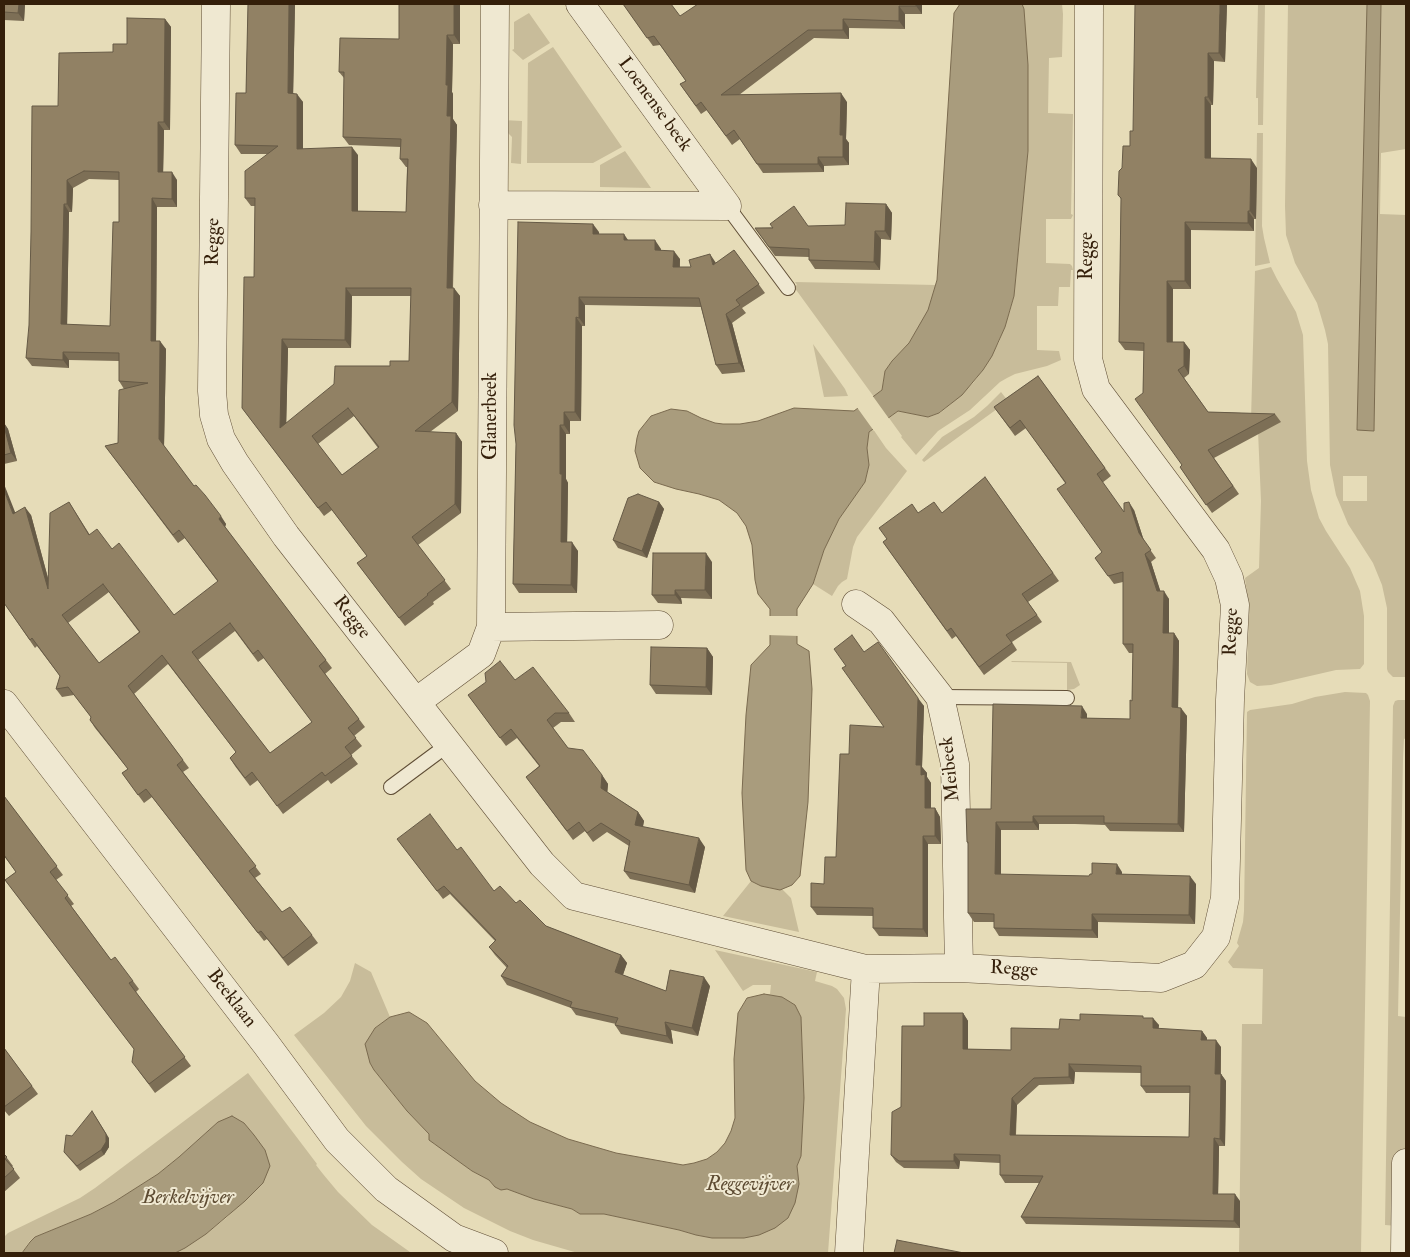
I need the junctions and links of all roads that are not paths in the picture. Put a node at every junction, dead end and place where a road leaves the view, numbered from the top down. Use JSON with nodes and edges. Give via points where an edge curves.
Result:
{"nodes":[{"id":1,"x":216,"y":4,"type":"edge"},
{"id":2,"x":494,"y":4,"type":"edge"},
{"id":3,"x":580,"y":4,"type":"edge"},
{"id":4,"x":1089,"y":4,"type":"edge"},
{"id":5,"x":493,"y":205,"type":"junction"},
{"id":6,"x":727,"y":206,"type":"junction"},
{"id":7,"x":788,"y":288,"type":"dead end"},
{"id":8,"x":856,"y":604,"type":"dead end"},
{"id":9,"x":659,"y":625,"type":"dead end"},
{"id":10,"x":491,"y":627,"type":"junction"},
{"id":11,"x":940,"y":697,"type":"junction"},
{"id":12,"x":1067,"y":698,"type":"dead end"},
{"id":13,"x":416,"y":702,"type":"junction"},
{"id":14,"x":4,"y":704,"type":"edge"},
{"id":15,"x":449,"y":744,"type":"junction"},
{"id":16,"x":391,"y":787,"type":"dead end"},
{"id":17,"x":959,"y":968,"type":"junction"},
{"id":18,"x":866,"y":969,"type":"junction"},
{"id":19,"x":1406,"y":1164,"type":"edge"},
{"id":20,"x":1406,"y":1204,"type":"edge"},
{"id":21,"x":494,"y":1253,"type":"edge"},
{"id":22,"x":849,"y":1253,"type":"edge"},
{"id":23,"x":1405,"y":1253,"type":"edge"}],
"edges":[{"from":1,"to":13,"type":"street","name":"Regge","via":[[212,391],[217,429],[227,451],[286,536]]},
{"from":2,"to":5,"type":"street","name":"Glanerbeek"},
{"from":3,"to":6,"type":"street","name":"Loenense beek"},
{"from":4,"to":17,"type":"street","name":"Regge","via":[[1088,359],[1096,389],[1216,550],[1229,578],[1235,604],[1225,898],[1216,937],[1194,965],[1161,978]]},
{"from":5,"to":6,"type":"street"},
{"from":5,"to":10,"type":"street","name":"Glanerbeek"},
{"from":6,"to":7,"type":"lane"},
{"from":8,"to":11,"type":"street","name":"Meibeek","via":[[881,621]]},
{"from":9,"to":10,"type":"street"},
{"from":10,"to":13,"type":"street","name":"Glanerbeek","via":[[481,654]]},
{"from":11,"to":12,"type":"lane"},
{"from":11,"to":17,"type":"street","name":"Meibeek","via":[[955,764]]},
{"from":13,"to":15,"type":"street","name":"Regge"},
{"from":14,"to":21,"type":"street","name":"Beeklaan","via":[[337,1140],[386,1189],[454,1238]]},
{"from":15,"to":16,"type":"lane"},
{"from":15,"to":18,"type":"street","name":"Regge","via":[[542,864],[574,896]]},
{"from":17,"to":18,"type":"street","name":"Regge"},
{"from":18,"to":22,"type":"street"},
{"from":19,"to":20,"type":"street"},
{"from":20,"to":23,"type":"street"}]}
